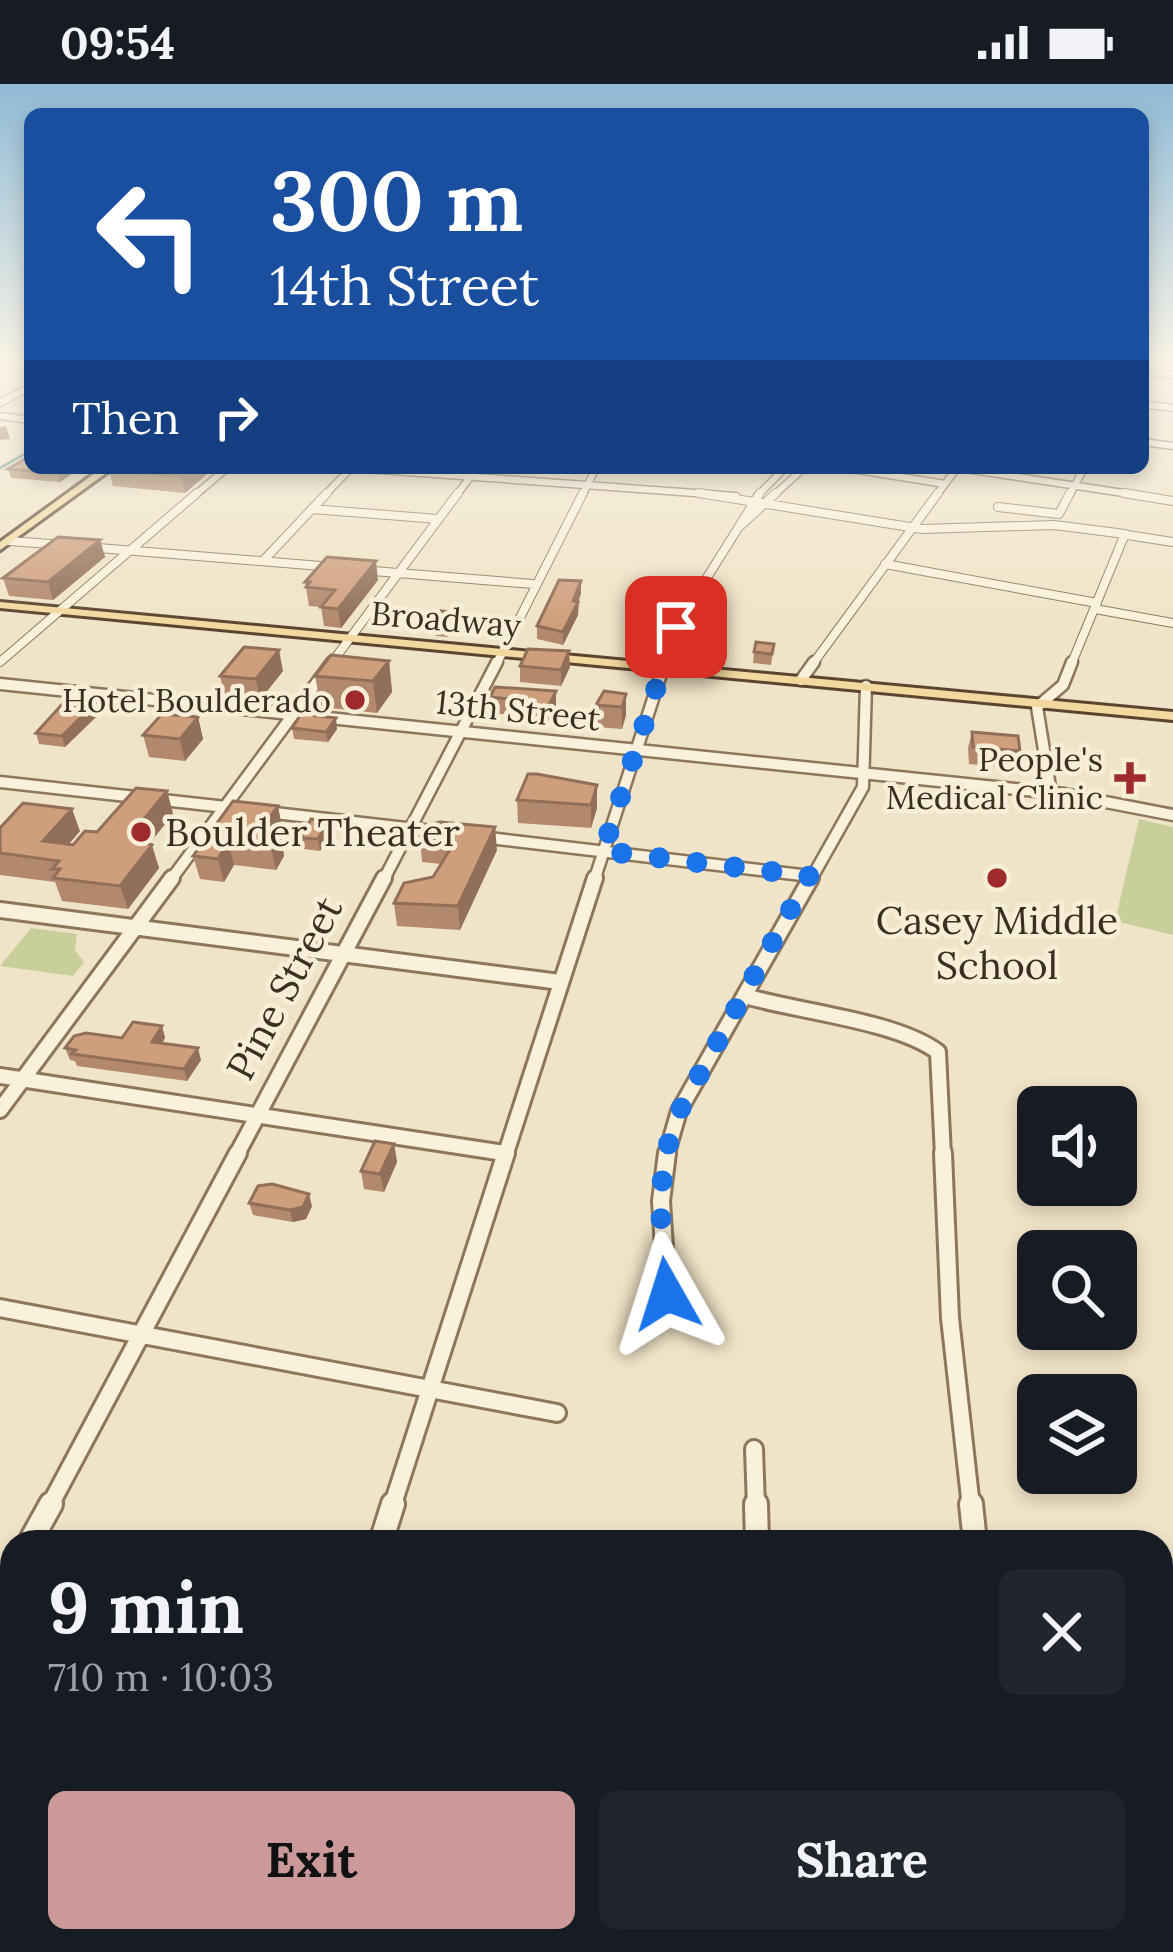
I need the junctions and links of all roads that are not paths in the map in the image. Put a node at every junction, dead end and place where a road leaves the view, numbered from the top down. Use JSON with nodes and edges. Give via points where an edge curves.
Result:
{"nodes":[{"id":1,"x":88,"y":474,"type":"edge"},
{"id":2,"x":99,"y":474,"type":"edge"},
{"id":3,"x":220,"y":474,"type":"edge"},
{"id":4,"x":346,"y":474,"type":"edge"},
{"id":5,"x":422,"y":474,"type":"edge"},
{"id":6,"x":472,"y":474,"type":"edge"},
{"id":7,"x":593,"y":474,"type":"edge"},
{"id":8,"x":779,"y":474,"type":"edge"},
{"id":9,"x":798,"y":474,"type":"edge"},
{"id":10,"x":882,"y":474,"type":"edge"},
{"id":11,"x":953,"y":474,"type":"edge"},
{"id":12,"x":997,"y":474,"type":"edge"},
{"id":13,"x":1081,"y":474,"type":"edge"},
{"id":14,"x":469,"y":478,"type":"junction"},
{"id":15,"x":945,"y":484,"type":"junction"},
{"id":16,"x":587,"y":486,"type":"junction"},
{"id":17,"x":1075,"y":486,"type":"junction"},
{"id":18,"x":753,"y":499,"type":"junction"},
{"id":19,"x":1173,"y":501,"type":"edge"},
{"id":20,"x":770,"y":502,"type":"junction"},
{"id":21,"x":998,"y":507,"type":"dead end"},
{"id":22,"x":312,"y":509,"type":"junction"},
{"id":23,"x":438,"y":519,"type":"junction"},
{"id":24,"x":739,"y":527,"type":"junction"},
{"id":25,"x":912,"y":528,"type":"junction"},
{"id":26,"x":1125,"y":534,"type":"junction"},
{"id":27,"x":3,"y":541,"type":"edge"},
{"id":28,"x":1173,"y":542,"type":"edge"},
{"id":29,"x":130,"y":550,"type":"junction"},
{"id":30,"x":148,"y":552,"type":"junction"},
{"id":31,"x":118,"y":560,"type":"junction"},
{"id":32,"x":263,"y":561,"type":"junction"},
{"id":33,"x":885,"y":564,"type":"junction"},
{"id":34,"x":364,"y":570,"type":"junction"},
{"id":35,"x":399,"y":573,"type":"junction"},
{"id":36,"x":533,"y":584,"type":"junction"},
{"id":37,"x":390,"y":586,"type":"junction"},
{"id":38,"x":0,"y":605,"type":"edge"},
{"id":39,"x":1096,"y":606,"type":"junction"},
{"id":40,"x":59,"y":610,"type":"junction"},
{"id":41,"x":1173,"y":623,"type":"edge"},
{"id":42,"x":352,"y":638,"type":"junction"},
{"id":43,"x":502,"y":652,"type":"junction"},
{"id":44,"x":0,"y":662,"type":"edge"},
{"id":45,"x":662,"y":667,"type":"junction"},
{"id":46,"x":801,"y":680,"type":"junction"},
{"id":47,"x":0,"y":684,"type":"edge"},
{"id":48,"x":866,"y":686,"type":"junction"},
{"id":49,"x":1040,"y":703,"type":"junction"},
{"id":50,"x":291,"y":714,"type":"junction"},
{"id":51,"x":1173,"y":716,"type":"edge"},
{"id":52,"x":460,"y":732,"type":"junction"},
{"id":53,"x":635,"y":749,"type":"junction"},
{"id":54,"x":863,"y":773,"type":"junction"},
{"id":55,"x":0,"y":782,"type":"edge"},
{"id":56,"x":1051,"y":793,"type":"junction"},
{"id":57,"x":227,"y":808,"type":"junction"},
{"id":58,"x":1173,"y":815,"type":"edge"},
{"id":59,"x":409,"y":829,"type":"junction"},
{"id":60,"x":448,"y":833,"type":"edge"},
{"id":61,"x":467,"y":835,"type":"edge"},
{"id":62,"x":603,"y":851,"type":"junction"},
{"id":63,"x":809,"y":876,"type":"junction"},
{"id":64,"x":163,"y":896,"type":"junction"},
{"id":65,"x":0,"y":910,"type":"edge"},
{"id":66,"x":98,"y":922,"type":"junction"},
{"id":67,"x":138,"y":928,"type":"junction"},
{"id":68,"x":342,"y":954,"type":"junction"},
{"id":69,"x":560,"y":982,"type":"junction"},
{"id":70,"x":746,"y":996,"type":"junction"},
{"id":71,"x":0,"y":1076,"type":"edge"},
{"id":72,"x":23,"y":1079,"type":"junction"},
{"id":73,"x":0,"y":1110,"type":"edge"},
{"id":74,"x":258,"y":1115,"type":"junction"},
{"id":75,"x":504,"y":1153,"type":"junction"},
{"id":76,"x":667,"y":1294,"type":"dead end"},
{"id":77,"x":0,"y":1308,"type":"edge"},
{"id":78,"x":140,"y":1334,"type":"junction"},
{"id":79,"x":430,"y":1387,"type":"junction"},
{"id":80,"x":557,"y":1412,"type":"dead end"},
{"id":81,"x":754,"y":1449,"type":"dead end"},
{"id":82,"x":36,"y":1530,"type":"edge"},
{"id":83,"x":385,"y":1530,"type":"edge"},
{"id":84,"x":757,"y":1530,"type":"edge"},
{"id":85,"x":974,"y":1530,"type":"edge"}],
"edges":[{"from":1,"to":27,"type":"main road"},
{"from":2,"to":27,"type":"main road"},
{"from":3,"to":29,"type":"street"},
{"from":4,"to":22,"type":"street"},
{"from":5,"to":14,"type":"street"},
{"from":6,"to":14,"type":"street"},
{"from":7,"to":16,"type":"street","name":"Pine Street"},
{"from":8,"to":18,"type":"street"},
{"from":9,"to":20,"type":"street"},
{"from":10,"to":15,"type":"street"},
{"from":11,"to":15,"type":"street"},
{"from":12,"to":17,"type":"street"},
{"from":13,"to":17,"type":"street"},
{"from":14,"to":16,"type":"street"},
{"from":14,"to":23,"type":"street"},
{"from":15,"to":25,"type":"street"},
{"from":16,"to":18,"type":"street"},
{"from":16,"to":36,"type":"street","name":"Pine Street"},
{"from":17,"to":19,"type":"street"},
{"from":17,"to":21,"type":"street","via":[[1059,514]]},
{"from":18,"to":20,"type":"street"},
{"from":18,"to":24,"type":"street"},
{"from":20,"to":24,"type":"street"},
{"from":20,"to":25,"type":"street"},
{"from":22,"to":23,"type":"street"},
{"from":22,"to":32,"type":"street"},
{"from":23,"to":35,"type":"street"},
{"from":24,"to":45,"type":"street","via":[[676,627]]},
{"from":25,"to":26,"type":"street"},
{"from":25,"to":33,"type":"street"},
{"from":26,"to":28,"type":"street"},
{"from":26,"to":39,"type":"street"},
{"from":27,"to":29,"type":"street"},
{"from":29,"to":30,"type":"street"},
{"from":29,"to":31,"type":"street"},
{"from":30,"to":31,"type":"street"},
{"from":30,"to":32,"type":"street"},
{"from":31,"to":40,"type":"street"},
{"from":32,"to":34,"type":"street"},
{"from":33,"to":39,"type":"street"},
{"from":33,"to":46,"type":"street"},
{"from":34,"to":35,"type":"street"},
{"from":34,"to":37,"type":"street","via":[[386,576]]},
{"from":35,"to":36,"type":"street"},
{"from":35,"to":37,"type":"street"},
{"from":36,"to":43,"type":"street","name":"Pine Street"},
{"from":37,"to":42,"type":"street"},
{"from":38,"to":40,"type":"main road","name":"Broadway"},
{"from":39,"to":41,"type":"street"},
{"from":39,"to":49,"type":"street","via":[[1063,685]]},
{"from":40,"to":42,"type":"main road","name":"Broadway"},
{"from":40,"to":44,"type":"street"},
{"from":42,"to":43,"type":"main road","name":"Broadway"},
{"from":42,"to":50,"type":"street"},
{"from":43,"to":45,"type":"main road","name":"Broadway"},
{"from":43,"to":52,"type":"street","name":"Pine Street"},
{"from":45,"to":46,"type":"main road","name":"Broadway"},
{"from":45,"to":53,"type":"street"},
{"from":46,"to":48,"type":"main road","name":"Broadway"},
{"from":47,"to":50,"type":"street","name":"13th Street"},
{"from":48,"to":49,"type":"main road","name":"Broadway"},
{"from":48,"to":54,"type":"street"},
{"from":49,"to":51,"type":"main road","name":"Broadway"},
{"from":49,"to":56,"type":"street"},
{"from":50,"to":52,"type":"street","name":"13th Street"},
{"from":50,"to":57,"type":"street"},
{"from":52,"to":53,"type":"street","name":"13th Street"},
{"from":52,"to":59,"type":"street","name":"Pine Street"},
{"from":53,"to":54,"type":"street","name":"13th Street"},
{"from":53,"to":62,"type":"street"},
{"from":54,"to":56,"type":"street","name":"13th Street"},
{"from":54,"to":63,"type":"street","via":[[863,787]]},
{"from":55,"to":57,"type":"street"},
{"from":56,"to":58,"type":"street","name":"13th Street"},
{"from":57,"to":59,"type":"street"},
{"from":57,"to":64,"type":"street"},
{"from":59,"to":60,"type":"street"},
{"from":59,"to":68,"type":"street","name":"Pine Street"},
{"from":61,"to":62,"type":"street"},
{"from":62,"to":63,"type":"street"},
{"from":62,"to":69,"type":"street"},
{"from":63,"to":70,"type":"street"},
{"from":64,"to":66,"type":"street","via":[[134,916]]},
{"from":64,"to":67,"type":"street"},
{"from":65,"to":66,"type":"street"},
{"from":66,"to":67,"type":"street"},
{"from":67,"to":68,"type":"street"},
{"from":67,"to":72,"type":"street"},
{"from":68,"to":69,"type":"street"},
{"from":68,"to":74,"type":"street","name":"Pine Street"},
{"from":69,"to":75,"type":"street"},
{"from":70,"to":76,"type":"street","via":[[664,1150],[658,1209]]},
{"from":70,"to":85,"type":"street","via":[[913,1033],[938,1052],[950,1318]]},
{"from":71,"to":72,"type":"street"},
{"from":72,"to":73,"type":"street"},
{"from":72,"to":74,"type":"street"},
{"from":74,"to":75,"type":"street"},
{"from":74,"to":78,"type":"street","name":"Pine Street"},
{"from":75,"to":79,"type":"street"},
{"from":77,"to":78,"type":"street"},
{"from":78,"to":79,"type":"street"},
{"from":78,"to":82,"type":"street","name":"Pine Street"},
{"from":79,"to":80,"type":"street"},
{"from":79,"to":83,"type":"street"},
{"from":81,"to":84,"type":"street"}]}
